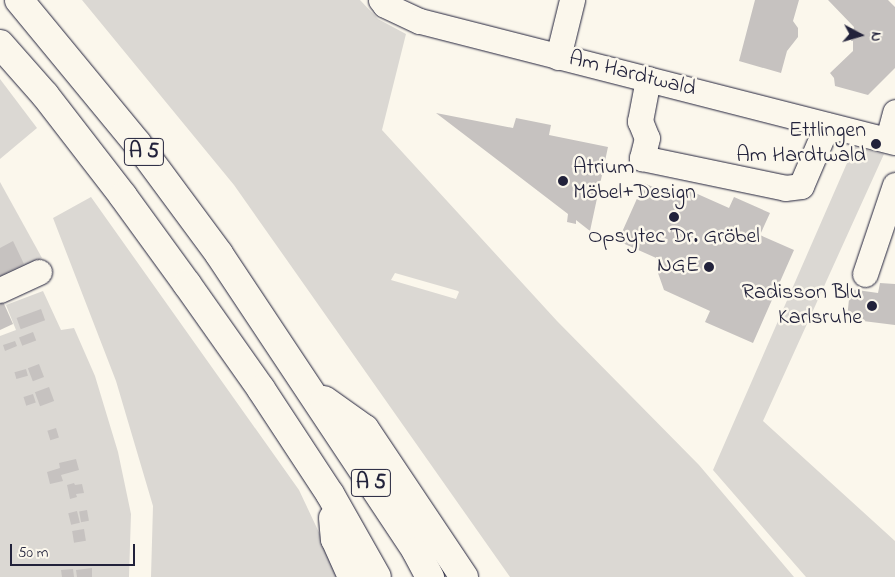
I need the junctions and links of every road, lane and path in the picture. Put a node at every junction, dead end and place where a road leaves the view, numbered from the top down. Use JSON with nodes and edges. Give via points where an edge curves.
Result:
{"nodes":[{"id":1,"x":19,"y":0,"type":"edge"},
{"id":2,"x":381,"y":0,"type":"edge"},
{"id":3,"x":572,"y":3,"type":"edge"},
{"id":4,"x":0,"y":44,"type":"edge"},
{"id":5,"x":558,"y":57,"type":"junction"},
{"id":6,"x":648,"y":79,"type":"junction"},
{"id":7,"x":895,"y":112,"type":"edge"},
{"id":8,"x":827,"y":125,"type":"junction"},
{"id":9,"x":891,"y":140,"type":"edge"},
{"id":10,"x":895,"y":184,"type":"edge"},
{"id":11,"x":39,"y":272,"type":"dead end"},
{"id":12,"x":865,"y":274,"type":"dead end"},
{"id":13,"x":0,"y":290,"type":"edge"},
{"id":14,"x":311,"y":391,"type":"junction"},
{"id":15,"x":330,"y":494,"type":"junction"},
{"id":16,"x":352,"y":577,"type":"edge"},
{"id":17,"x":377,"y":577,"type":"edge"},
{"id":18,"x":430,"y":577,"type":"edge"},
{"id":19,"x":464,"y":577,"type":"edge"}],
"edges":[{"from":1,"to":14,"type":"highway","number":"A 5","via":[[137,143],[219,254]]},
{"from":2,"to":5,"type":"street","name":"Am Hardtwald","via":[[385,5],[420,21]]},
{"from":3,"to":5,"type":"street"},
{"from":4,"to":15,"type":"highway","number":"A 5","via":[[45,95],[124,196],[255,381]]},
{"from":5,"to":6,"type":"street","name":"Am Hardtwald"},
{"from":6,"to":8,"type":"street","name":"Am Hardtwald"},
{"from":6,"to":8,"type":"street","via":[[640,121],[647,138],[642,158],[785,188],[801,186]]},
{"from":7,"to":9,"type":"street","name":"Am Hardtwald"},
{"from":8,"to":9,"type":"street","name":"Am Hardtwald"},
{"from":10,"to":12,"type":"street"},
{"from":11,"to":13,"type":"street"},
{"from":14,"to":18,"type":"highway","number":"A 5"},
{"from":14,"to":19,"type":"highway","number":"A 5","via":[[365,429]]},
{"from":15,"to":16,"type":"highway","via":[[335,539]]},
{"from":15,"to":17,"type":"highway","number":"A 5"}]}
